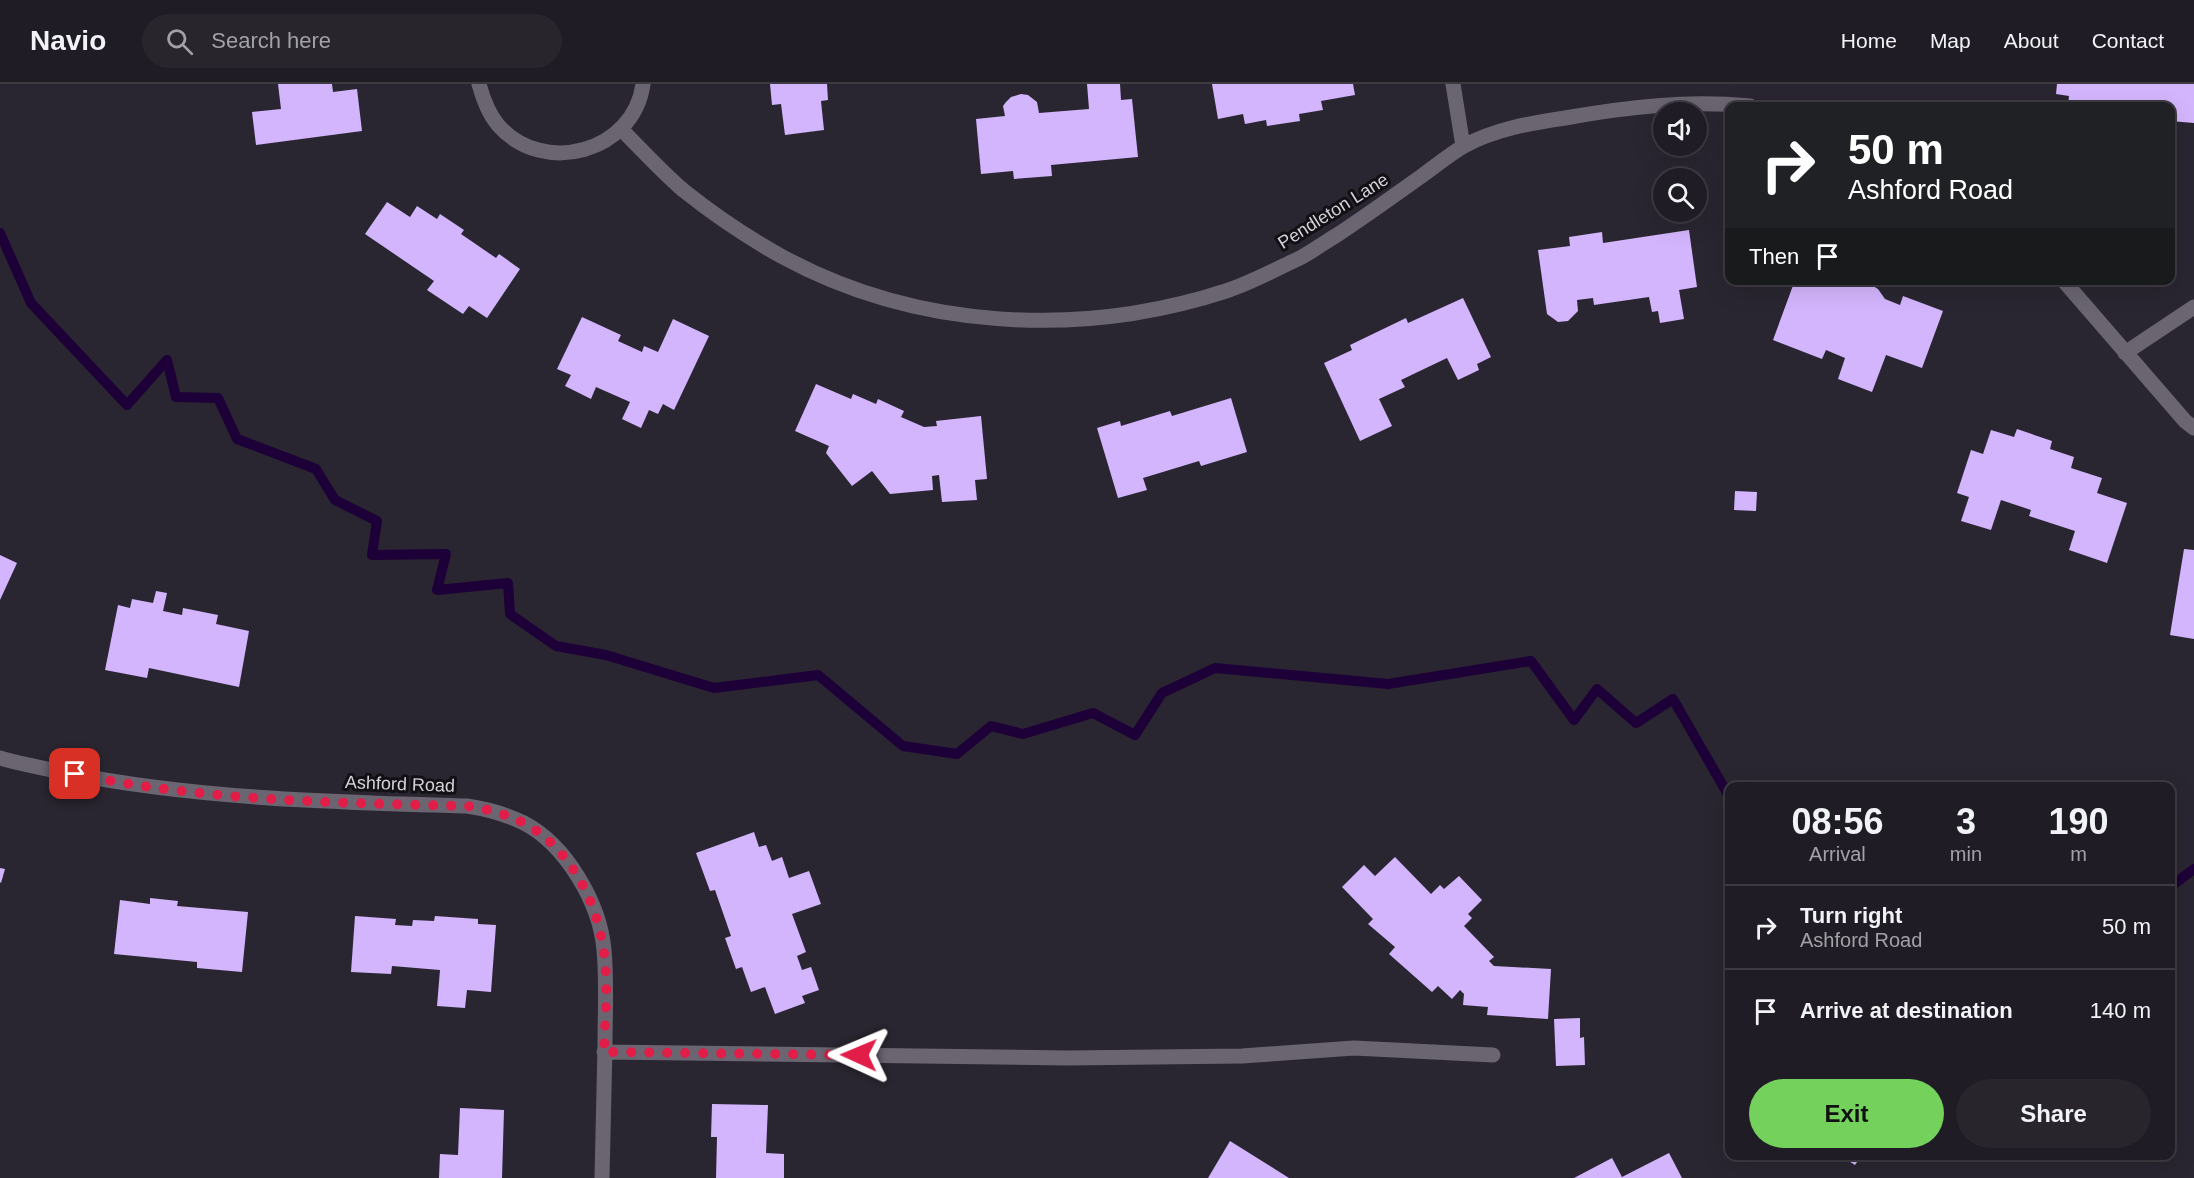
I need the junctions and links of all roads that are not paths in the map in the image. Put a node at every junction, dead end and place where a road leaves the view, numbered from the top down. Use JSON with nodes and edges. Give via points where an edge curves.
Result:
{"nodes":[{"id":1,"x":478,"y":84,"type":"edge"},
{"id":2,"x":643,"y":84,"type":"edge"},
{"id":3,"x":1454,"y":84,"type":"edge"},
{"id":4,"x":1725,"y":104,"type":"edge"},
{"id":5,"x":621,"y":129,"type":"junction"},
{"id":6,"x":1463,"y":146,"type":"junction"},
{"id":7,"x":2067,"y":285,"type":"edge"},
{"id":8,"x":2194,"y":307,"type":"edge"},
{"id":9,"x":2125,"y":353,"type":"junction"},
{"id":10,"x":2194,"y":428,"type":"edge"},
{"id":11,"x":0,"y":758,"type":"edge"},
{"id":12,"x":604,"y":1052,"type":"junction"},
{"id":13,"x":1493,"y":1055,"type":"dead end"},
{"id":14,"x":602,"y":1178,"type":"edge"}],
"edges":[{"from":1,"to":5,"type":"street","via":[[498,125],[515,141],[536,150],[582,152]]},
{"from":2,"to":5,"type":"street","via":[[634,112]]},
{"from":3,"to":6,"type":"street"},
{"from":4,"to":6,"type":"street","name":"Pendleton Lane","via":[[1658,104],[1607,110],[1500,130]]},
{"from":5,"to":6,"type":"street","name":"Pendleton Lane","via":[[682,189],[781,256],[832,280],[892,300],[957,315],[1016,320],[1144,312],[1228,290],[1303,256]]},
{"from":7,"to":9,"type":"street"},
{"from":8,"to":9,"type":"street"},
{"from":9,"to":10,"type":"street"},
{"from":11,"to":12,"type":"street","name":"Ashford Road","via":[[99,779],[238,796],[467,806],[490,809],[524,823],[564,857],[584,888],[599,924],[604,949]]},
{"from":12,"to":13,"type":"street","via":[[1067,1058],[1242,1056],[1354,1048]]},
{"from":12,"to":14,"type":"street","name":"Ashford Road"}]}
